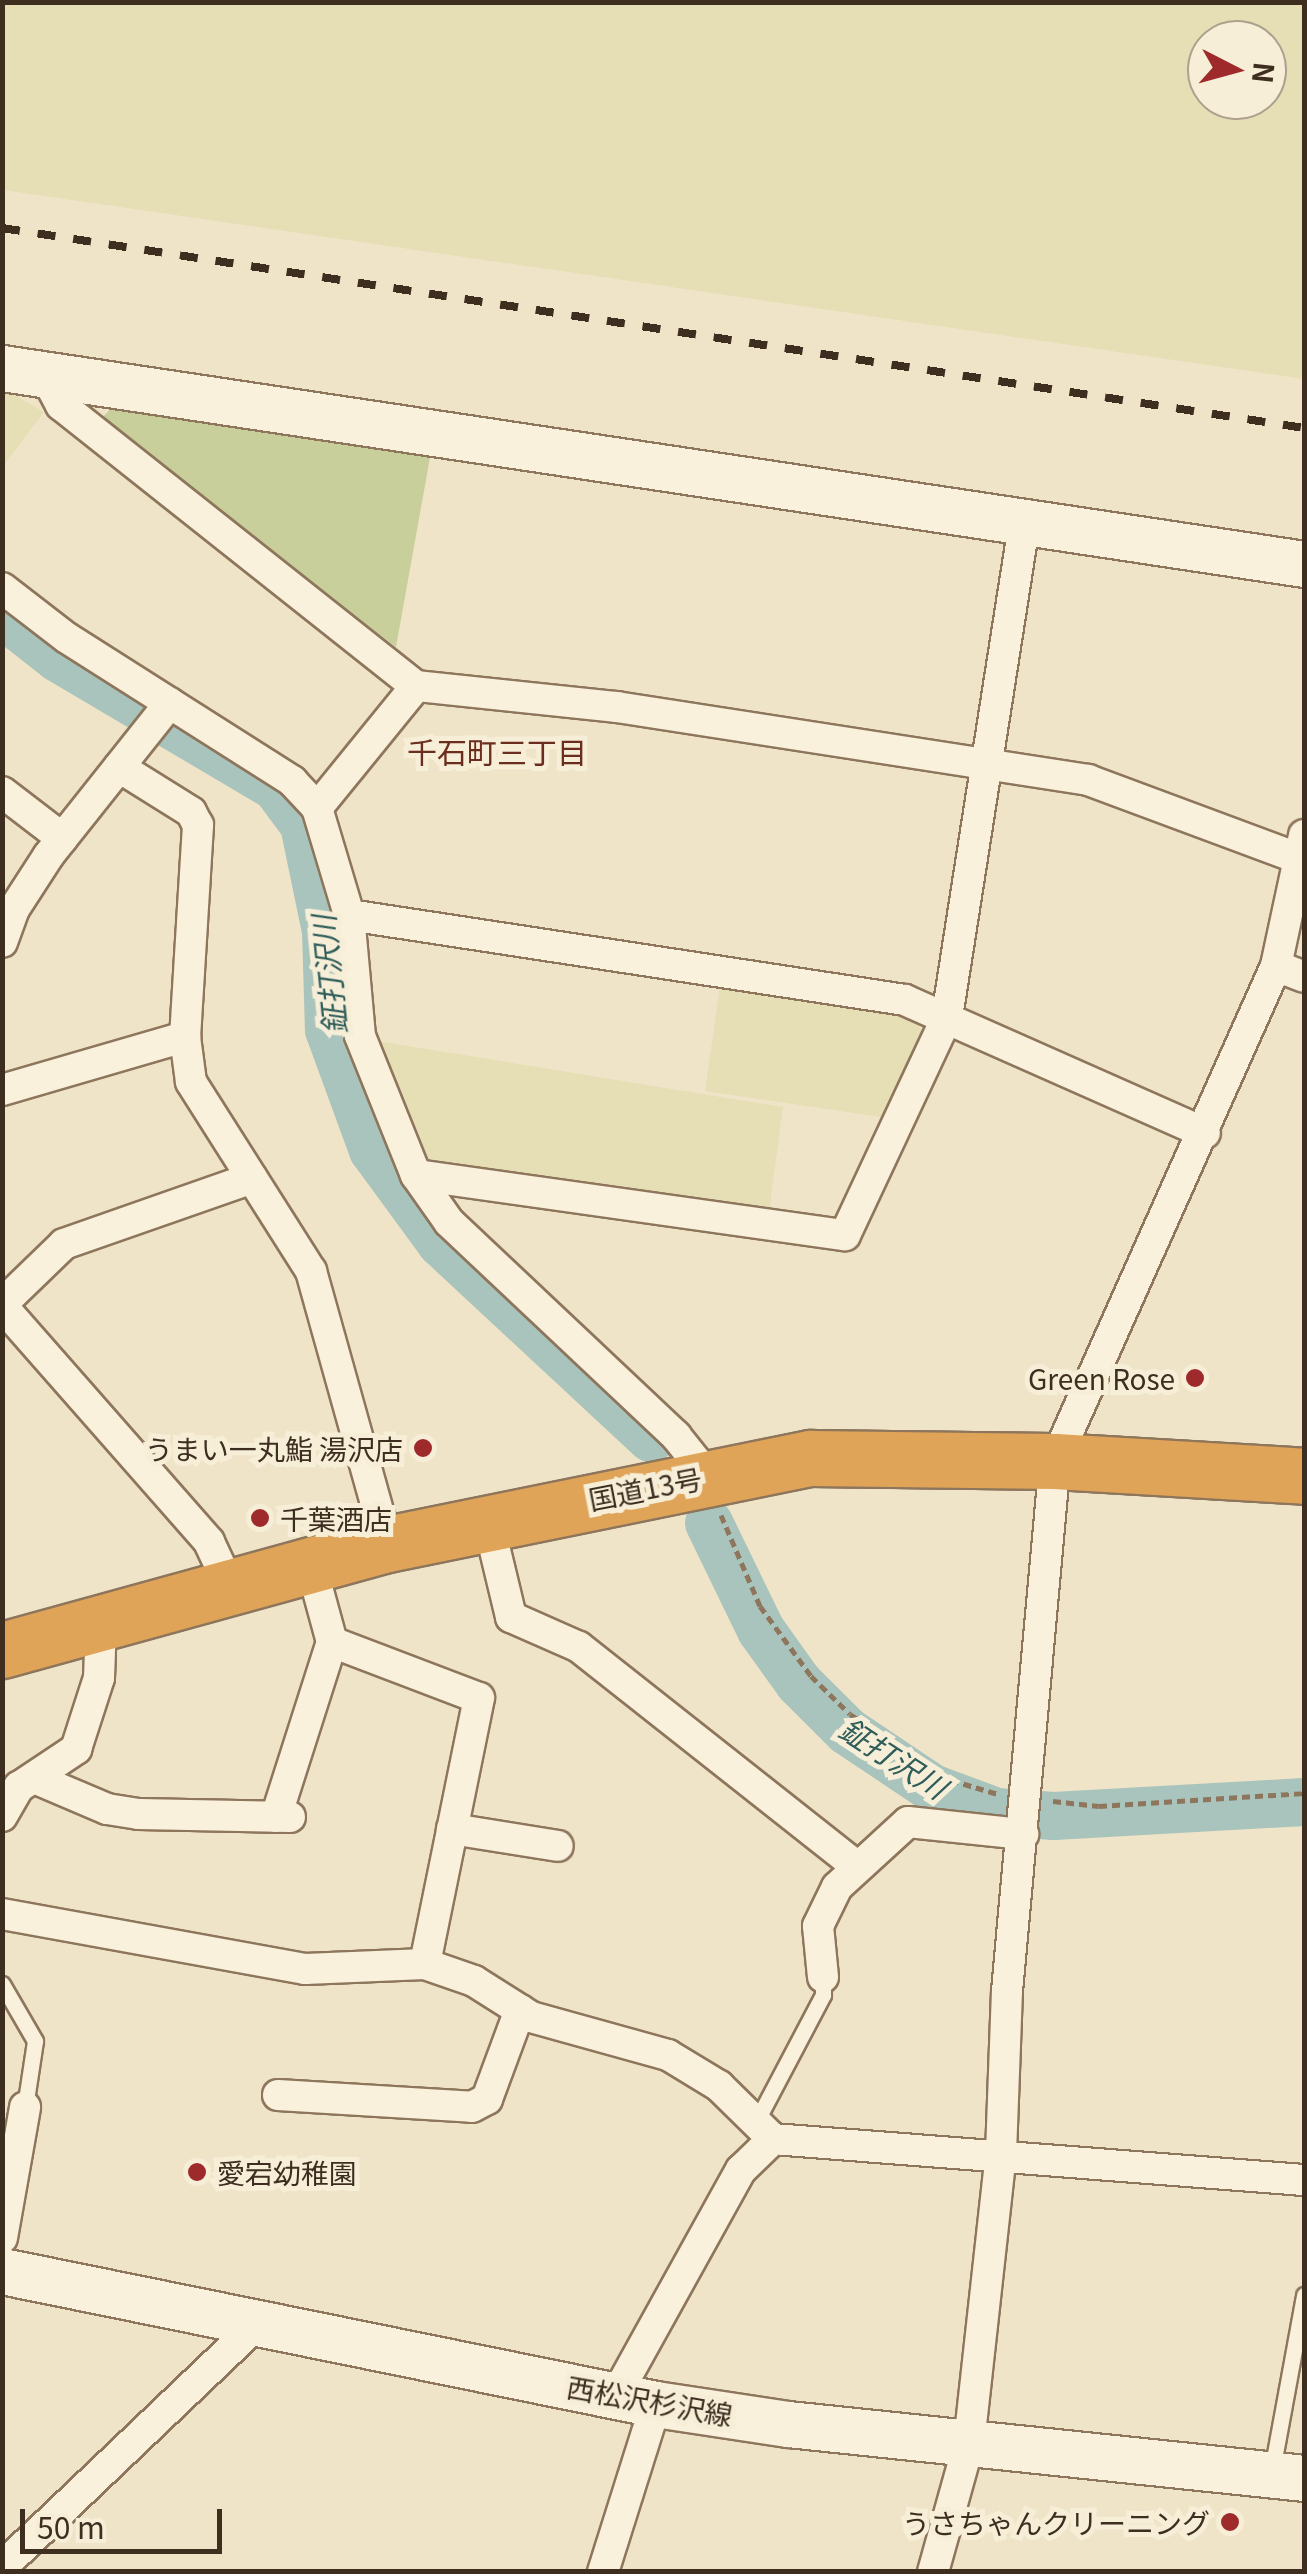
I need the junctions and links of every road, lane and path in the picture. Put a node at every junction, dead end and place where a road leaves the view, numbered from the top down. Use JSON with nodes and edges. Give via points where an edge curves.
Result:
{"nodes":[{"id":1,"x":24,"y":371,"type":"edge"},
{"id":2,"x":1024,"y":525,"type":"junction"},
{"id":3,"x":1304,"y":564,"type":"edge"},
{"id":4,"x":2,"y":588,"type":"edge"},
{"id":5,"x":416,"y":686,"type":"junction"},
{"id":6,"x":163,"y":712,"type":"junction"},
{"id":7,"x":119,"y":767,"type":"junction"},
{"id":8,"x":985,"y":767,"type":"junction"},
{"id":9,"x":2,"y":792,"type":"edge"},
{"id":10,"x":317,"y":808,"type":"junction"},
{"id":11,"x":62,"y":838,"type":"junction"},
{"id":12,"x":1302,"y":847,"type":"edge"},
{"id":13,"x":349,"y":915,"type":"junction"},
{"id":14,"x":2,"y":942,"type":"edge"},
{"id":15,"x":1290,"y":971,"type":"edge"},
{"id":16,"x":947,"y":1017,"type":"junction"},
{"id":17,"x":185,"y":1038,"type":"junction"},
{"id":18,"x":2,"y":1090,"type":"edge"},
{"id":19,"x":1205,"y":1133,"type":"junction"},
{"id":20,"x":416,"y":1175,"type":"junction"},
{"id":21,"x":252,"y":1178,"type":"junction"},
{"id":22,"x":2,"y":1305,"type":"edge"},
{"id":23,"x":1055,"y":1461,"type":"junction"},
{"id":24,"x":708,"y":1476,"type":"junction"},
{"id":25,"x":1304,"y":1476,"type":"edge"},
{"id":26,"x":488,"y":1521,"type":"junction"},
{"id":27,"x":387,"y":1544,"type":"junction"},
{"id":28,"x":311,"y":1565,"type":"junction"},
{"id":29,"x":230,"y":1587,"type":"junction"},
{"id":30,"x":101,"y":1623,"type":"junction"},
{"id":31,"x":332,"y":1642,"type":"junction"},
{"id":32,"x":2,"y":1650,"type":"edge"},
{"id":33,"x":34,"y":1778,"type":"junction"},
{"id":34,"x":1304,"y":1793,"type":"edge"},
{"id":35,"x":2,"y":1816,"type":"edge"},
{"id":36,"x":1024,"y":1820,"type":"junction"},
{"id":37,"x":452,"y":1830,"type":"junction"},
{"id":38,"x":558,"y":1846,"type":"dead end"},
{"id":39,"x":856,"y":1865,"type":"junction"},
{"id":40,"x":2,"y":1914,"type":"edge"},
{"id":41,"x":426,"y":1964,"type":"junction"},
{"id":42,"x":824,"y":1977,"type":"joint"},
{"id":43,"x":2,"y":1984,"type":"edge"},
{"id":44,"x":520,"y":2010,"type":"junction"},
{"id":45,"x":278,"y":2095,"type":"dead end"},
{"id":46,"x":24,"y":2107,"type":"joint"},
{"id":47,"x":764,"y":2131,"type":"junction"},
{"id":48,"x":1001,"y":2154,"type":"junction"},
{"id":49,"x":1304,"y":2180,"type":"edge"},
{"id":50,"x":2,"y":2238,"type":"edge"},
{"id":51,"x":2,"y":2272,"type":"edge"},
{"id":52,"x":1304,"y":2295,"type":"edge"},
{"id":53,"x":258,"y":2322,"type":"junction"},
{"id":54,"x":636,"y":2400,"type":"junction"},
{"id":55,"x":968,"y":2442,"type":"junction"},
{"id":56,"x":1288,"y":2476,"type":"edge"},
{"id":57,"x":2,"y":2567,"type":"edge"},
{"id":58,"x":603,"y":2572,"type":"edge"},
{"id":59,"x":933,"y":2572,"type":"edge"}],
"edges":[{"from":1,"to":2,"type":"street"},
{"from":1,"to":5,"type":"street"},
{"from":2,"to":3,"type":"street"},
{"from":2,"to":8,"type":"street"},
{"from":4,"to":6,"type":"street"},
{"from":5,"to":8,"type":"street","via":[[618,707]]},
{"from":5,"to":10,"type":"street"},
{"from":6,"to":7,"type":"street"},
{"from":6,"to":10,"type":"street","via":[[292,781]]},
{"from":7,"to":11,"type":"street"},
{"from":7,"to":17,"type":"street","via":[[191,812],[198,825]]},
{"from":8,"to":12,"type":"street","via":[[1088,780]]},
{"from":8,"to":16,"type":"street"},
{"from":9,"to":11,"type":"street"},
{"from":10,"to":13,"type":"street"},
{"from":11,"to":14,"type":"street","via":[[14,909]]},
{"from":12,"to":15,"type":"street"},
{"from":13,"to":16,"type":"street","via":[[906,1000]]},
{"from":13,"to":20,"type":"street","via":[[360,1036]]},
{"from":15,"to":19,"type":"street"},
{"from":16,"to":19,"type":"street"},
{"from":16,"to":20,"type":"street","via":[[845,1235]]},
{"from":17,"to":18,"type":"street"},
{"from":17,"to":21,"type":"street","via":[[191,1082]]},
{"from":19,"to":23,"type":"street"},
{"from":20,"to":24,"type":"street","via":[[448,1222],[676,1436]]},
{"from":21,"to":22,"type":"street","via":[[64,1244]]},
{"from":21,"to":27,"type":"street","via":[[311,1270]]},
{"from":22,"to":29,"type":"street","via":[[209,1542]]},
{"from":23,"to":24,"type":"highway","name":"国道13号","via":[[810,1458]]},
{"from":23,"to":25,"type":"highway","name":"国道13号"},
{"from":23,"to":36,"type":"street"},
{"from":24,"to":26,"type":"highway","name":"国道13号"},
{"from":24,"to":36,"type":"path","via":[[760,1606],[812,1676],[850,1714]]},
{"from":26,"to":27,"type":"highway","name":"国道13号"},
{"from":26,"to":39,"type":"street","via":[[510,1617],[578,1647]]},
{"from":27,"to":28,"type":"highway","name":"国道13号"},
{"from":28,"to":29,"type":"highway","name":"国道13号"},
{"from":28,"to":31,"type":"street"},
{"from":29,"to":30,"type":"highway","name":"国道13号"},
{"from":30,"to":32,"type":"highway","name":"国道13号"},
{"from":30,"to":33,"type":"street","via":[[99,1678],[76,1749]]},
{"from":31,"to":33,"type":"street","via":[[283,1817],[138,1814],[107,1809]]},
{"from":31,"to":37,"type":"street","via":[[479,1698]]},
{"from":33,"to":35,"type":"street","via":[[19,1787]]},
{"from":34,"to":36,"type":"path","via":[[1100,1806]]},
{"from":36,"to":39,"type":"street","via":[[908,1822]]},
{"from":36,"to":48,"type":"street"},
{"from":37,"to":38,"type":"street"},
{"from":37,"to":41,"type":"street"},
{"from":39,"to":42,"type":"street","via":[[818,1926]]},
{"from":40,"to":41,"type":"street","via":[[305,1968]]},
{"from":41,"to":44,"type":"street"},
{"from":42,"to":47,"type":"lane","via":[[824,1995]]},
{"from":43,"to":46,"type":"lane","via":[[35,2041]]},
{"from":44,"to":45,"type":"street","via":[[488,2098],[472,2108]]},
{"from":44,"to":47,"type":"street","via":[[668,2055],[719,2086]]},
{"from":46,"to":50,"type":"street"},
{"from":47,"to":48,"type":"street"},
{"from":47,"to":54,"type":"street"},
{"from":48,"to":49,"type":"street"},
{"from":48,"to":55,"type":"street"},
{"from":51,"to":53,"type":"street","name":"西松沢杉沢線"},
{"from":52,"to":56,"type":"lane"},
{"from":53,"to":54,"type":"street","name":"西松沢杉沢線"},
{"from":53,"to":57,"type":"street"},
{"from":54,"to":55,"type":"street","name":"西松沢杉沢線"},
{"from":54,"to":58,"type":"street"},
{"from":55,"to":56,"type":"street","name":"西松沢杉沢線"},
{"from":55,"to":59,"type":"street"}]}
